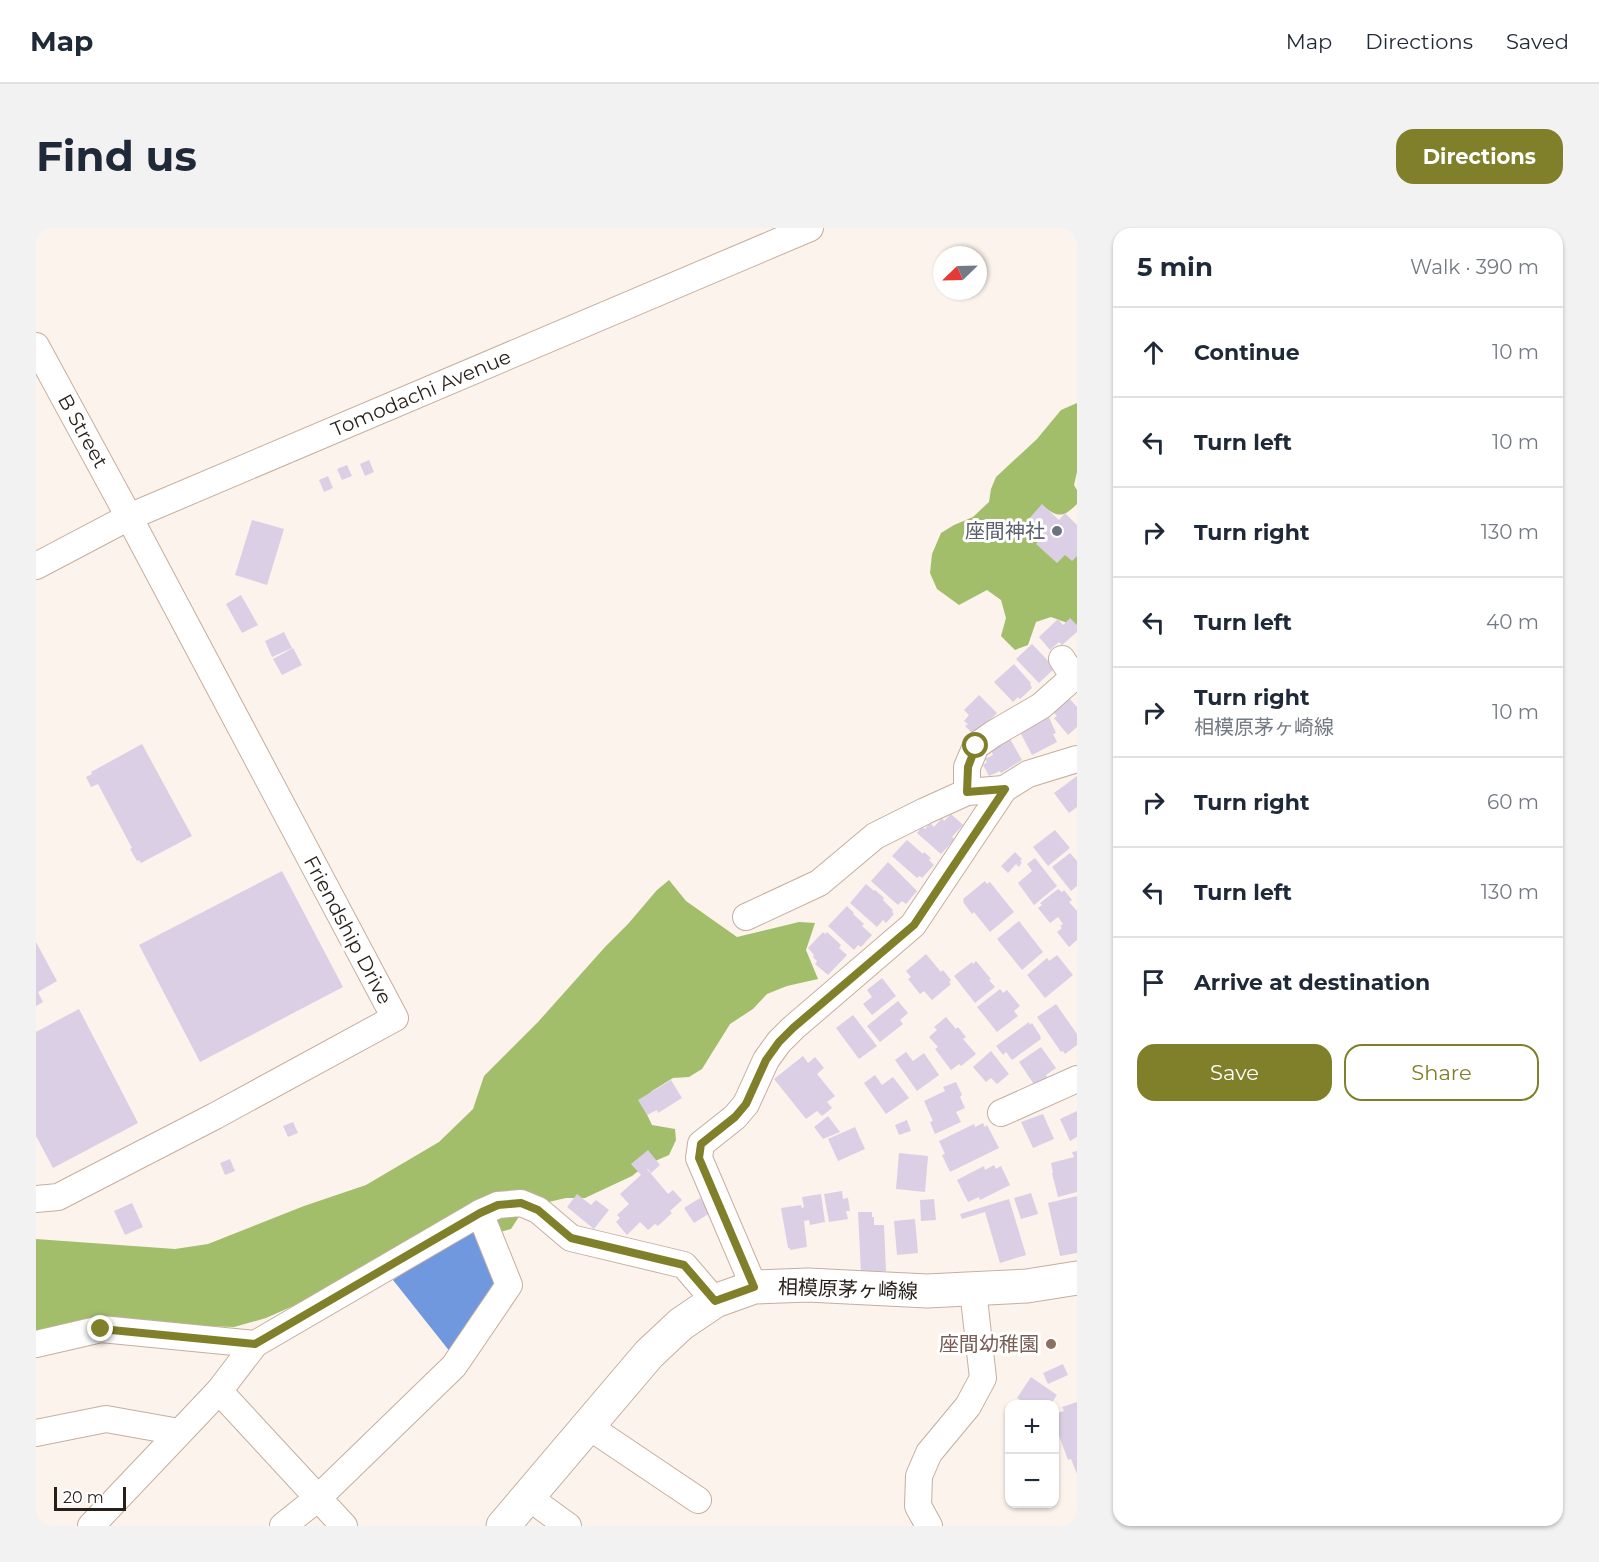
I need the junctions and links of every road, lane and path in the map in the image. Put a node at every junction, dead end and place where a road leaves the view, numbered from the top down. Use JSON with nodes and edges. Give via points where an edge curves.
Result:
{"nodes":[{"id":1,"x":810,"y":228,"type":"edge"},
{"id":2,"x":36,"y":346,"type":"edge"},
{"id":3,"x":129,"y":517,"type":"junction"},
{"id":4,"x":36,"y":566,"type":"edge"},
{"id":5,"x":1062,"y":659,"type":"dead end"},
{"id":6,"x":1077,"y":759,"type":"edge"},
{"id":7,"x":1005,"y":789,"type":"junction"},
{"id":8,"x":967,"y":792,"type":"junction"},
{"id":9,"x":746,"y":917,"type":"dead end"},
{"id":10,"x":1077,"y":1079,"type":"edge"},
{"id":11,"x":1000,"y":1113,"type":"dead end"},
{"id":12,"x":36,"y":1199,"type":"edge"},
{"id":13,"x":480,"y":1213,"type":"junction"},
{"id":14,"x":1077,"y":1278,"type":"edge"},
{"id":15,"x":754,"y":1287,"type":"junction"},
{"id":16,"x":973,"y":1290,"type":"junction"},
{"id":17,"x":715,"y":1301,"type":"junction"},
{"id":18,"x":36,"y":1344,"type":"edge"},
{"id":19,"x":255,"y":1344,"type":"junction"},
{"id":20,"x":219,"y":1391,"type":"junction"},
{"id":21,"x":588,"y":1426,"type":"junction"},
{"id":22,"x":179,"y":1432,"type":"junction"},
{"id":23,"x":36,"y":1433,"type":"edge"},
{"id":24,"x":528,"y":1497,"type":"junction"},
{"id":25,"x":318,"y":1498,"type":"junction"},
{"id":26,"x":699,"y":1500,"type":"dead end"},
{"id":27,"x":91,"y":1526,"type":"edge"},
{"id":28,"x":283,"y":1526,"type":"edge"},
{"id":29,"x":344,"y":1526,"type":"edge"},
{"id":30,"x":502,"y":1526,"type":"edge"},
{"id":31,"x":568,"y":1526,"type":"edge"},
{"id":32,"x":929,"y":1526,"type":"edge"}],
"edges":[{"from":1,"to":3,"type":"street","name":"Tomodachi Avenue"},
{"from":2,"to":3,"type":"street","name":"B Street"},
{"from":3,"to":4,"type":"street","name":"Tomodachi Avenue"},
{"from":3,"to":12,"type":"street","name":"Friendship Drive","via":[[395,1018],[58,1197]]},
{"from":5,"to":8,"type":"street","via":[[1073,676],[1067,683],[1041,706],[976,746],[968,767]]},
{"from":6,"to":7,"type":"street","via":[[1028,774]]},
{"from":7,"to":8,"type":"street"},
{"from":7,"to":15,"type":"street","via":[[914,925],[779,1042],[766,1060],[746,1104],[701,1144],[699,1158]]},
{"from":8,"to":9,"type":"street","via":[[875,836],[819,883]]},
{"from":10,"to":11,"type":"street"},
{"from":13,"to":17,"type":"street","via":[[498,1205],[521,1203],[538,1210],[571,1238],[684,1265]]},
{"from":13,"to":19,"type":"street"},
{"from":13,"to":25,"type":"street","via":[[509,1285],[454,1366]]},
{"from":14,"to":16,"type":"main road","name":"相模原茅ヶ崎線"},
{"from":15,"to":16,"type":"main road","name":"相模原茅ヶ崎線"},
{"from":15,"to":17,"type":"main road","name":"相模原茅ヶ崎線"},
{"from":16,"to":32,"type":"street","via":[[983,1378],[968,1406],[929,1453],[919,1476],[918,1506]]},
{"from":17,"to":21,"type":"main road","name":"相模原茅ヶ崎線","via":[[681,1324],[649,1354]]},
{"from":18,"to":19,"type":"street","via":[[101,1329]]},
{"from":19,"to":20,"type":"street"},
{"from":20,"to":22,"type":"street"},
{"from":20,"to":25,"type":"street"},
{"from":21,"to":24,"type":"main road","name":"相模原茅ヶ崎線"},
{"from":21,"to":26,"type":"street"},
{"from":22,"to":23,"type":"street","via":[[106,1419]]},
{"from":22,"to":27,"type":"street"},
{"from":24,"to":30,"type":"main road","name":"相模原茅ヶ崎線"},
{"from":24,"to":31,"type":"street"},
{"from":25,"to":28,"type":"street"},
{"from":25,"to":29,"type":"street"}]}
